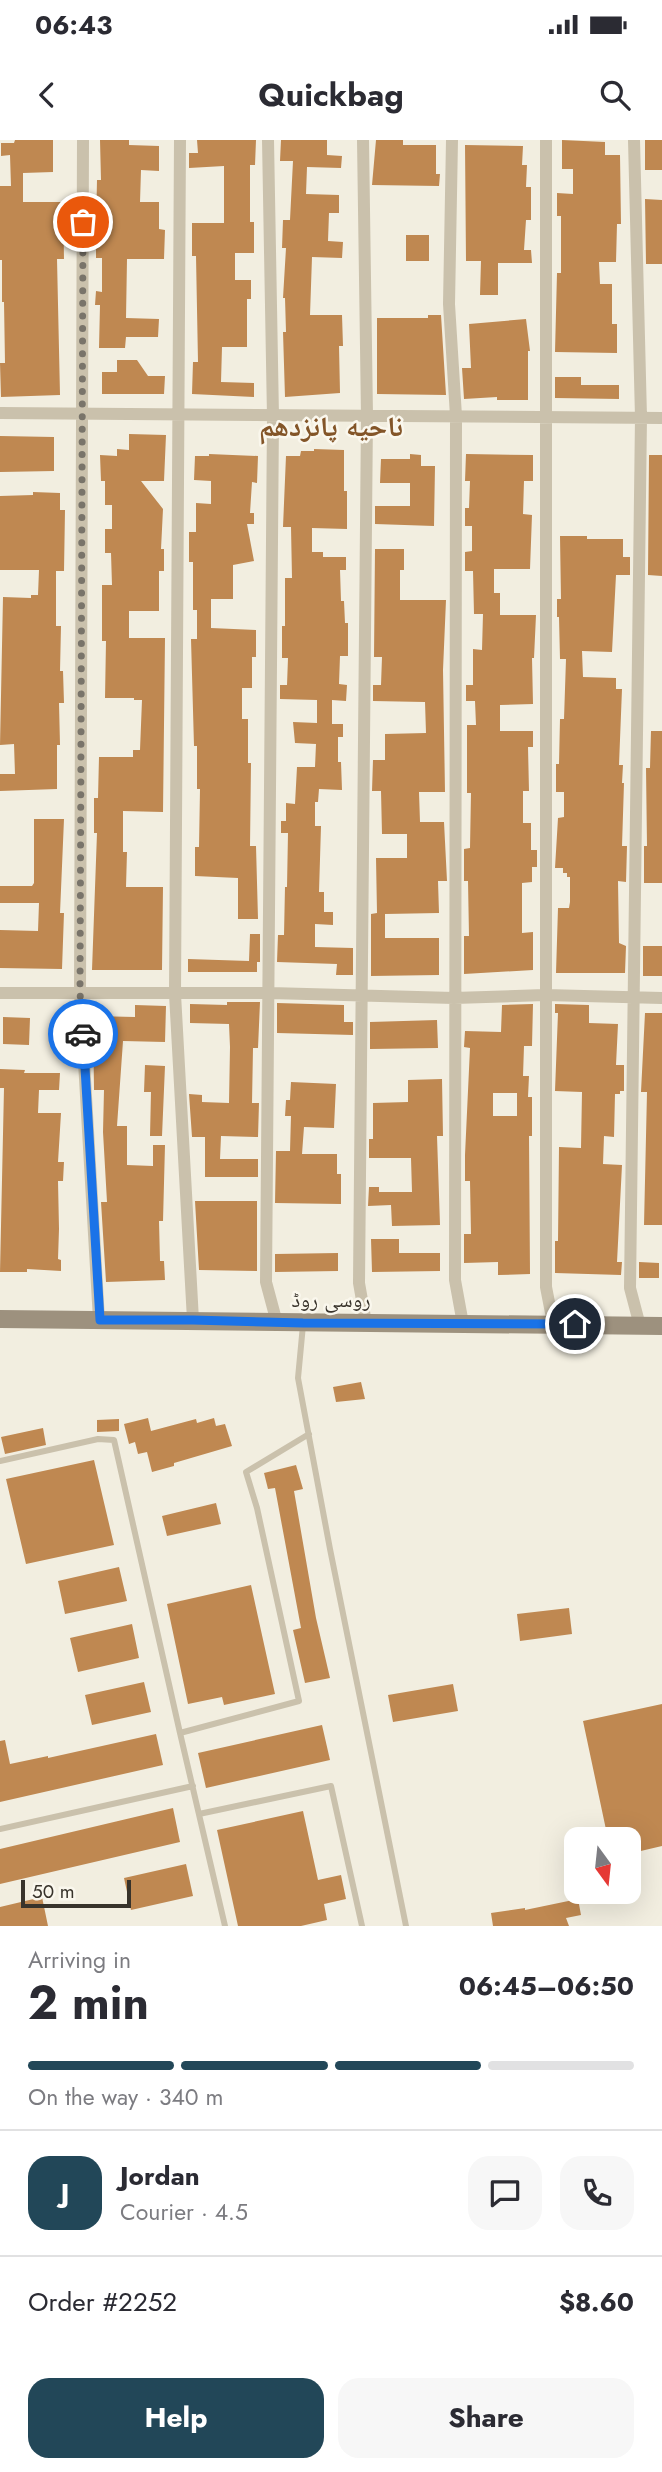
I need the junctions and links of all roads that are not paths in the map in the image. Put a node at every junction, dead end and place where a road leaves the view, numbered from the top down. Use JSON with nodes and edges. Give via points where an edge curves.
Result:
{"nodes":[{"id":1,"x":83,"y":140,"type":"edge"},
{"id":2,"x":180,"y":140,"type":"edge"},
{"id":3,"x":268,"y":140,"type":"edge"},
{"id":4,"x":363,"y":140,"type":"edge"},
{"id":5,"x":452,"y":140,"type":"edge"},
{"id":6,"x":546,"y":140,"type":"edge"},
{"id":7,"x":634,"y":140,"type":"edge"},
{"id":8,"x":0,"y":413,"type":"edge"},
{"id":9,"x":83,"y":414,"type":"junction"},
{"id":10,"x":180,"y":414,"type":"junction"},
{"id":11,"x":367,"y":416,"type":"junction"},
{"id":12,"x":456,"y":416,"type":"junction"},
{"id":13,"x":273,"y":417,"type":"junction"},
{"id":14,"x":544,"y":417,"type":"junction"},
{"id":15,"x":641,"y":417,"type":"junction"},
{"id":16,"x":662,"y":418,"type":"edge"},
{"id":17,"x":0,"y":993,"type":"edge"},
{"id":18,"x":80,"y":993,"type":"junction"},
{"id":19,"x":270,"y":993,"type":"junction"},
{"id":20,"x":175,"y":994,"type":"junction"},
{"id":21,"x":360,"y":995,"type":"junction"},
{"id":22,"x":545,"y":995,"type":"junction"},
{"id":23,"x":633,"y":997,"type":"junction"},
{"id":24,"x":454,"y":998,"type":"junction"},
{"id":25,"x":662,"y":998,"type":"edge"},
{"id":26,"x":0,"y":1319,"type":"edge"},
{"id":27,"x":100,"y":1320,"type":"junction"},
{"id":28,"x":193,"y":1320,"type":"junction"},
{"id":29,"x":277,"y":1323,"type":"junction"},
{"id":30,"x":303,"y":1323,"type":"junction"},
{"id":31,"x":366,"y":1323,"type":"junction"},
{"id":32,"x":553,"y":1323,"type":"junction"},
{"id":33,"x":463,"y":1324,"type":"junction"},
{"id":34,"x":640,"y":1326,"type":"junction"},
{"id":35,"x":662,"y":1326,"type":"edge"},
{"id":36,"x":309,"y":1434,"type":"junction"},
{"id":37,"x":0,"y":1461,"type":"edge"},
{"id":38,"x":180,"y":1733,"type":"junction"},
{"id":39,"x":193,"y":1786,"type":"junction"},
{"id":40,"x":199,"y":1814,"type":"junction"},
{"id":41,"x":0,"y":1829,"type":"edge"},
{"id":42,"x":225,"y":1926,"type":"edge"},
{"id":43,"x":362,"y":1926,"type":"edge"},
{"id":44,"x":406,"y":1926,"type":"edge"}],
"edges":[{"from":1,"to":9,"type":"street"},
{"from":2,"to":10,"type":"street"},
{"from":3,"to":13,"type":"street"},
{"from":4,"to":11,"type":"street"},
{"from":5,"to":12,"type":"street","via":[[449,304]]},
{"from":6,"to":14,"type":"street"},
{"from":7,"to":15,"type":"street"},
{"from":8,"to":9,"type":"street"},
{"from":9,"to":10,"type":"street"},
{"from":9,"to":18,"type":"street"},
{"from":10,"to":13,"type":"street"},
{"from":10,"to":20,"type":"street"},
{"from":11,"to":12,"type":"street"},
{"from":11,"to":13,"type":"street"},
{"from":11,"to":21,"type":"street"},
{"from":12,"to":14,"type":"street"},
{"from":12,"to":24,"type":"street"},
{"from":13,"to":19,"type":"street"},
{"from":14,"to":15,"type":"street"},
{"from":14,"to":22,"type":"street"},
{"from":15,"to":16,"type":"street"},
{"from":15,"to":23,"type":"street"},
{"from":17,"to":18,"type":"street"},
{"from":18,"to":20,"type":"street"},
{"from":18,"to":27,"type":"street"},
{"from":19,"to":20,"type":"street"},
{"from":19,"to":21,"type":"street"},
{"from":19,"to":29,"type":"street","via":[[266,1282]]},
{"from":20,"to":28,"type":"street"},
{"from":21,"to":24,"type":"street"},
{"from":21,"to":31,"type":"street","via":[[359,1283]]},
{"from":22,"to":23,"type":"street"},
{"from":22,"to":24,"type":"street"},
{"from":22,"to":32,"type":"street","via":[[546,1287]]},
{"from":23,"to":25,"type":"street"},
{"from":23,"to":34,"type":"street","via":[[630,1289]]},
{"from":24,"to":33,"type":"street","via":[[455,1280]]},
{"from":26,"to":27,"type":"main road","name":"روسی روڈ"},
{"from":27,"to":28,"type":"main road","name":"روسی روڈ"},
{"from":28,"to":29,"type":"main road","name":"روسی روڈ"},
{"from":29,"to":30,"type":"main road","name":"روسی روڈ"},
{"from":30,"to":31,"type":"main road","name":"روسی روڈ"},
{"from":30,"to":36,"type":"lane","via":[[298,1378]]},
{"from":31,"to":33,"type":"main road","name":"روسی روڈ"},
{"from":32,"to":33,"type":"main road","name":"روسی روڈ"},
{"from":32,"to":34,"type":"main road","name":"روسی روڈ"},
{"from":34,"to":35,"type":"main road","name":"روسی روڈ"},
{"from":36,"to":38,"type":"lane","via":[[246,1472],[299,1701]]},
{"from":36,"to":44,"type":"lane"},
{"from":37,"to":38,"type":"lane","via":[[99,1439],[114,1440]]},
{"from":38,"to":39,"type":"lane"},
{"from":39,"to":40,"type":"lane"},
{"from":39,"to":41,"type":"lane"},
{"from":40,"to":42,"type":"lane"},
{"from":40,"to":43,"type":"lane","via":[[331,1786]]}]}
